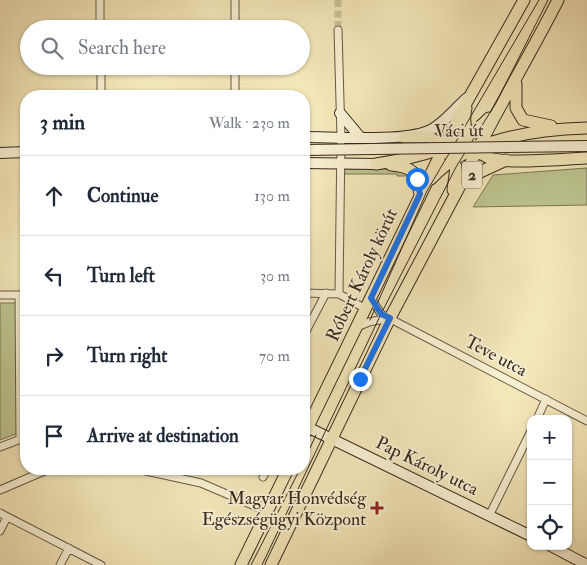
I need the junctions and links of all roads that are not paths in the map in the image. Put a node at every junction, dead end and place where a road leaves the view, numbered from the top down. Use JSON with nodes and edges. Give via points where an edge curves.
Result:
{"nodes":[{"id":1,"x":100,"y":0,"type":"edge"},
{"id":2,"x":235,"y":0,"type":"edge"},
{"id":3,"x":524,"y":0,"type":"edge"},
{"id":4,"x":558,"y":0,"type":"edge"},
{"id":5,"x":100,"y":20,"type":"edge"},
{"id":6,"x":235,"y":20,"type":"edge"},
{"id":7,"x":338,"y":30,"type":"tunnel mouth"},
{"id":8,"x":101,"y":75,"type":"edge"},
{"id":9,"x":235,"y":75,"type":"edge"},
{"id":10,"x":517,"y":80,"type":"junction"},
{"id":11,"x":101,"y":90,"type":"edge"},
{"id":12,"x":235,"y":90,"type":"edge"},
{"id":13,"x":469,"y":95,"type":"junction"},
{"id":14,"x":340,"y":113,"type":"junction"},
{"id":15,"x":565,"y":128,"type":"junction"},
{"id":16,"x":587,"y":128,"type":"edge"},
{"id":17,"x":341,"y":136,"type":"junction"},
{"id":18,"x":360,"y":136,"type":"junction"},
{"id":19,"x":404,"y":136,"type":"junction"},
{"id":20,"x":310,"y":137,"type":"edge"},
{"id":21,"x":324,"y":137,"type":"junction"},
{"id":22,"x":468,"y":137,"type":"junction"},
{"id":23,"x":587,"y":146,"type":"edge"},
{"id":24,"x":444,"y":147,"type":"junction"},
{"id":25,"x":310,"y":150,"type":"edge"},
{"id":26,"x":476,"y":150,"type":"junction"},
{"id":27,"x":20,"y":152,"type":"edge"},
{"id":28,"x":0,"y":153,"type":"edge"},
{"id":29,"x":587,"y":158,"type":"edge"},
{"id":30,"x":540,"y":159,"type":"junction"},
{"id":31,"x":454,"y":160,"type":"junction"},
{"id":32,"x":506,"y":160,"type":"junction"},
{"id":33,"x":310,"y":163,"type":"edge"},
{"id":34,"x":325,"y":163,"type":"junction"},
{"id":35,"x":339,"y":163,"type":"junction"},
{"id":36,"x":376,"y":164,"type":"junction"},
{"id":37,"x":463,"y":180,"type":"junction"},
{"id":38,"x":420,"y":194,"type":"junction"},
{"id":39,"x":449,"y":204,"type":"junction"},
{"id":40,"x":326,"y":292,"type":"junction"},
{"id":41,"x":310,"y":293,"type":"edge"},
{"id":42,"x":339,"y":294,"type":"junction"},
{"id":43,"x":0,"y":295,"type":"edge"},
{"id":44,"x":20,"y":295,"type":"edge"},
{"id":45,"x":369,"y":304,"type":"junction"},
{"id":46,"x":390,"y":318,"type":"junction"},
{"id":47,"x":310,"y":323,"type":"edge"},
{"id":48,"x":356,"y":327,"type":"junction"},
{"id":49,"x":546,"y":399,"type":"junction"},
{"id":50,"x":539,"y":415,"type":"edge"},
{"id":51,"x":587,"y":421,"type":"edge"},
{"id":52,"x":310,"y":423,"type":"edge"},
{"id":53,"x":310,"y":432,"type":"edge"},
{"id":54,"x":332,"y":438,"type":"junction"},
{"id":55,"x":20,"y":439,"type":"edge"},
{"id":56,"x":527,"y":439,"type":"edge"},
{"id":57,"x":0,"y":447,"type":"edge"},
{"id":58,"x":35,"y":475,"type":"edge"},
{"id":59,"x":164,"y":475,"type":"edge"},
{"id":60,"x":285,"y":475,"type":"edge"},
{"id":61,"x":0,"y":490,"type":"edge"},
{"id":62,"x":270,"y":504,"type":"junction"},
{"id":63,"x":0,"y":513,"type":"edge"},
{"id":64,"x":490,"y":514,"type":"junction"},
{"id":65,"x":7,"y":517,"type":"junction"},
{"id":66,"x":0,"y":531,"type":"edge"},
{"id":67,"x":527,"y":534,"type":"edge"},
{"id":68,"x":69,"y":548,"type":"junction"},
{"id":69,"x":559,"y":550,"type":"edge"},
{"id":70,"x":60,"y":565,"type":"edge"},
{"id":71,"x":101,"y":565,"type":"edge"},
{"id":72,"x":241,"y":565,"type":"edge"},
{"id":73,"x":271,"y":565,"type":"edge"},
{"id":74,"x":587,"y":565,"type":"edge"}],
"edges":[{"from":1,"to":5,"type":"street"},
{"from":2,"to":6,"type":"street"},
{"from":3,"to":13,"type":"main road","name":"Róbert Károly körút"},
{"from":4,"to":10,"type":"main road"},
{"from":7,"to":14,"type":"street"},
{"from":8,"to":11,"type":"street"},
{"from":9,"to":12,"type":"street"},
{"from":10,"to":15,"type":"main road","via":[[516,108],[523,120]]},
{"from":10,"to":22,"type":"main road","via":[[489,118]]},
{"from":10,"to":26,"type":"main road"},
{"from":13,"to":19,"type":"main road","name":"Váci út","via":[[434,128]]},
{"from":13,"to":22,"type":"main road","via":[[465,116]]},
{"from":13,"to":24,"type":"main road","name":"Róbert Károly körút"},
{"from":14,"to":17,"type":"street"},
{"from":14,"to":18,"type":"main road"},
{"from":15,"to":16,"type":"main road"},
{"from":15,"to":26,"type":"main road","via":[[526,133]]},
{"from":15,"to":30,"type":"main road","via":[[530,138],[526,146],[528,153]]},
{"from":17,"to":18,"type":"main road","name":"Váci út"},
{"from":17,"to":21,"type":"main road","name":"Váci út"},
{"from":17,"to":35,"type":"street"},
{"from":18,"to":19,"type":"main road","name":"Váci út"},
{"from":19,"to":24,"type":"main road","via":[[430,137]]},
{"from":20,"to":21,"type":"main road","name":"Váci út"},
{"from":21,"to":34,"type":"street","via":[[331,150]]},
{"from":22,"to":24,"type":"main road"},
{"from":22,"to":26,"type":"main road"},
{"from":23,"to":25,"type":"main road","name":"Váci út","bridge":true},
{"from":24,"to":31,"type":"main road"},
{"from":24,"to":36,"type":"main road"},
{"from":24,"to":38,"type":"main road","name":"Róbert Károly körút"},
{"from":26,"to":31,"type":"main road","number":"2"},
{"from":26,"to":32,"type":"main road","via":[[488,158]]},
{"from":26,"to":37,"type":"main road"},
{"from":27,"to":28,"type":"main road"},
{"from":29,"to":30,"type":"main road"},
{"from":30,"to":32,"type":"main road"},
{"from":31,"to":38,"type":"main road","number":"2","via":[[432,177]]},
{"from":31,"to":39,"type":"main road","via":[[456,178]]},
{"from":32,"to":37,"type":"main road","number":"2"},
{"from":33,"to":34,"type":"main road"},
{"from":34,"to":35,"type":"main road"},
{"from":35,"to":36,"type":"main road"},
{"from":35,"to":42,"type":"street"},
{"from":36,"to":38,"type":"main road","via":[[407,166],[417,179]]},
{"from":37,"to":39,"type":"main road","number":"2"},
{"from":38,"to":45,"type":"main road","name":"Róbert Károly körút"},
{"from":39,"to":46,"type":"main road"},
{"from":40,"to":41,"type":"street"},
{"from":40,"to":42,"type":"street"},
{"from":40,"to":47,"type":"street"},
{"from":42,"to":45,"type":"street"},
{"from":43,"to":44,"type":"street"},
{"from":45,"to":46,"type":"street","name":"Teve utca"},
{"from":45,"to":48,"type":"main road","name":"Róbert Károly körút"},
{"from":46,"to":48,"type":"street"},
{"from":46,"to":49,"type":"street","name":"Teve utca"},
{"from":46,"to":54,"type":"main road"},
{"from":48,"to":52,"type":"main road","name":"Róbert Károly körút"},
{"from":49,"to":50,"type":"street"},
{"from":49,"to":51,"type":"street","name":"Teve utca"},
{"from":53,"to":54,"type":"main road","name":"Pap Károly utca"},
{"from":54,"to":64,"type":"main road","name":"Pap Károly utca"},
{"from":54,"to":73,"type":"main road"},
{"from":55,"to":57,"type":"street"},
{"from":56,"to":64,"type":"street"},
{"from":58,"to":61,"type":"street"},
{"from":59,"to":62,"type":"street","via":[[200,483],[257,507]]},
{"from":60,"to":62,"type":"main road"},
{"from":62,"to":72,"type":"main road"},
{"from":63,"to":65,"type":"street"},
{"from":64,"to":67,"type":"main road","name":"Pap Károly utca"},
{"from":65,"to":66,"type":"street"},
{"from":65,"to":68,"type":"street"},
{"from":68,"to":70,"type":"street"},
{"from":68,"to":71,"type":"street"},
{"from":69,"to":74,"type":"main road"}]}
